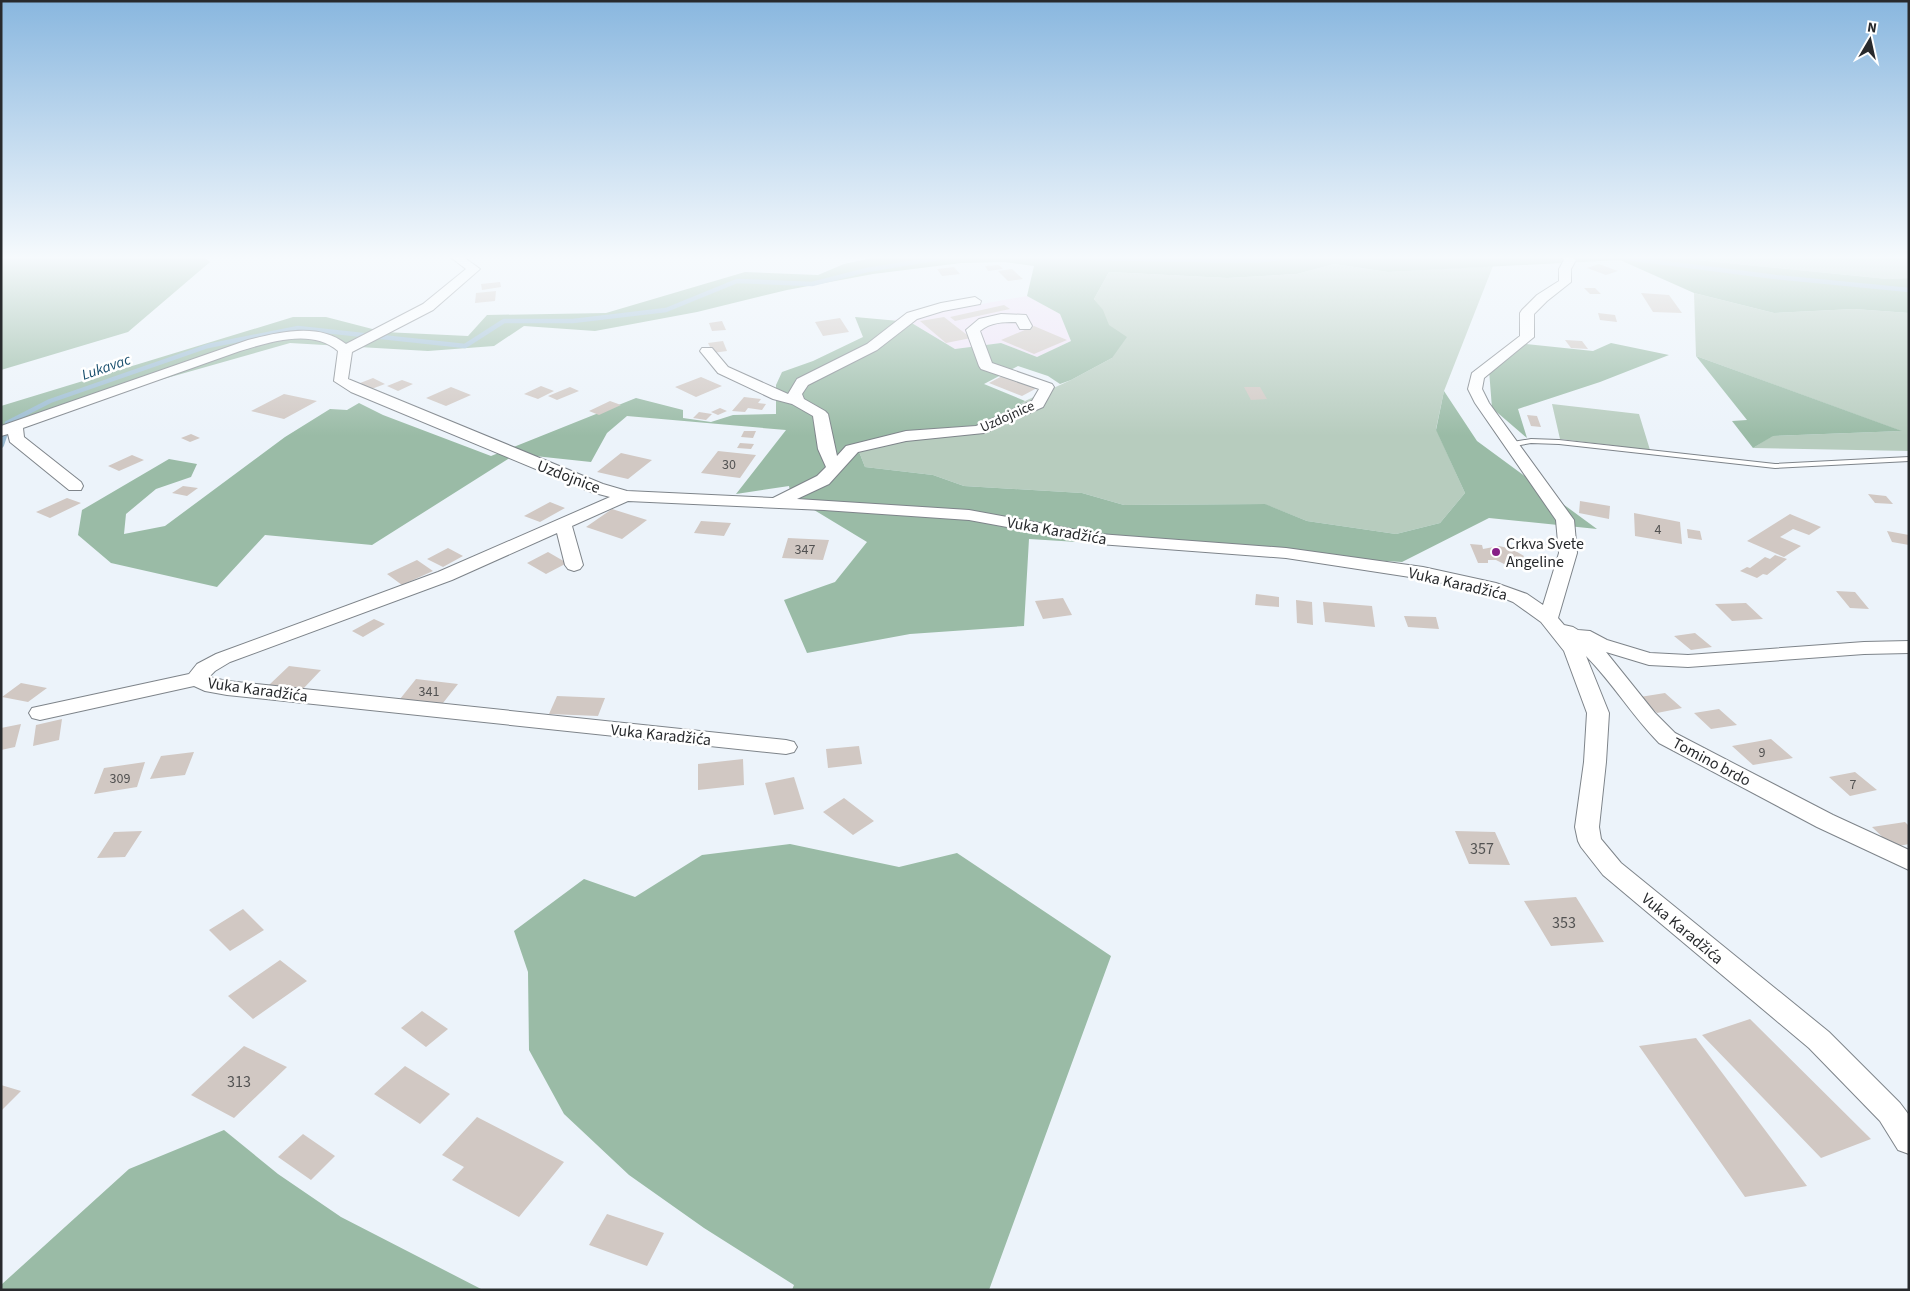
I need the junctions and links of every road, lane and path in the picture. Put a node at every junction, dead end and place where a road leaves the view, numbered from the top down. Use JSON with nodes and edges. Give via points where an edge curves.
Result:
{"nodes":[{"id":1,"x":410,"y":316,"type":"edge"},
{"id":2,"x":912,"y":316,"type":"edge"},
{"id":3,"x":1526,"y":316,"type":"edge"},
{"id":4,"x":1025,"y":326,"type":"dead end"},
{"id":5,"x":345,"y":350,"type":"junction"},
{"id":6,"x":707,"y":351,"type":"dead end"},
{"id":7,"x":798,"y":401,"type":"junction"},
{"id":8,"x":8,"y":428,"type":"edge"},
{"id":9,"x":1510,"y":445,"type":"junction"},
{"id":10,"x":1909,"y":459,"type":"edge"},
{"id":11,"x":835,"y":468,"type":"junction"},
{"id":12,"x":75,"y":486,"type":"dead end"},
{"id":13,"x":626,"y":496,"type":"junction"},
{"id":14,"x":778,"y":502,"type":"junction"},
{"id":15,"x":563,"y":524,"type":"junction"},
{"id":16,"x":574,"y":565,"type":"dead end"},
{"id":17,"x":1548,"y":618,"type":"junction"},
{"id":18,"x":1909,"y":647,"type":"edge"},
{"id":19,"x":198,"y":679,"type":"junction"},
{"id":20,"x":40,"y":713,"type":"dead end"},
{"id":21,"x":786,"y":747,"type":"dead end"},
{"id":22,"x":1909,"y":861,"type":"edge"},
{"id":23,"x":1909,"y":1140,"type":"edge"}],
"edges":[{"from":1,"to":5,"type":"street"},
{"from":2,"to":7,"type":"street","via":[[872,347],[802,382],[795,394]]},
{"from":3,"to":9,"type":"street","via":[[1527,337],[1477,376],[1476,389],[1482,403]]},
{"from":4,"to":11,"type":"street","name":"Uzdojnice","via":[[1020,318],[988,319],[973,330],[986,366],[1046,388],[1038,404],[979,430],[906,436],[852,449]]},
{"from":5,"to":8,"type":"street","via":[[336,341],[316,336],[263,340]]},
{"from":5,"to":13,"type":"street","name":"Uzdojnice","via":[[342,381],[356,389],[597,488]]},
{"from":6,"to":7,"type":"street","via":[[723,370],[778,396]]},
{"from":7,"to":11,"type":"street","via":[[820,414],[824,446]]},
{"from":8,"to":12,"type":"street","via":[[16,439]]},
{"from":9,"to":10,"type":"lane","via":[[1531,441],[1559,442],[1775,466]]},
{"from":9,"to":17,"type":"street","via":[[1565,520],[1568,553]]},
{"from":11,"to":14,"type":"street","name":"Uzdojnice","via":[[823,480]]},
{"from":13,"to":14,"type":"street","name":"Uzdojnice"},
{"from":13,"to":15,"type":"street","name":"Vuka Karadžića"},
{"from":14,"to":17,"type":"street","name":"Vuka Karadžića","via":[[969,515],[1098,539],[1286,553],[1423,573],[1496,589],[1520,598]]},
{"from":15,"to":16,"type":"street"},
{"from":15,"to":19,"type":"street","name":"Vuka Karadžića","via":[[444,576],[223,658],[206,667]]},
{"from":17,"to":18,"type":"street","via":[[1600,644],[1649,659],[1688,661]]},
{"from":17,"to":22,"type":"street","name":"Tomino brdo","via":[[1594,652],[1651,723],[1668,738],[1825,821]]},
{"from":17,"to":23,"type":"street","name":"Vuka Karadžića","via":[[1574,650],[1598,713],[1587,828],[1590,842],[1612,869],[1819,1040],[1890,1112]]},
{"from":19,"to":20,"type":"street"},
{"from":19,"to":21,"type":"street","name":"Vuka Karadžića","via":[[205,684],[227,688]]}]}
